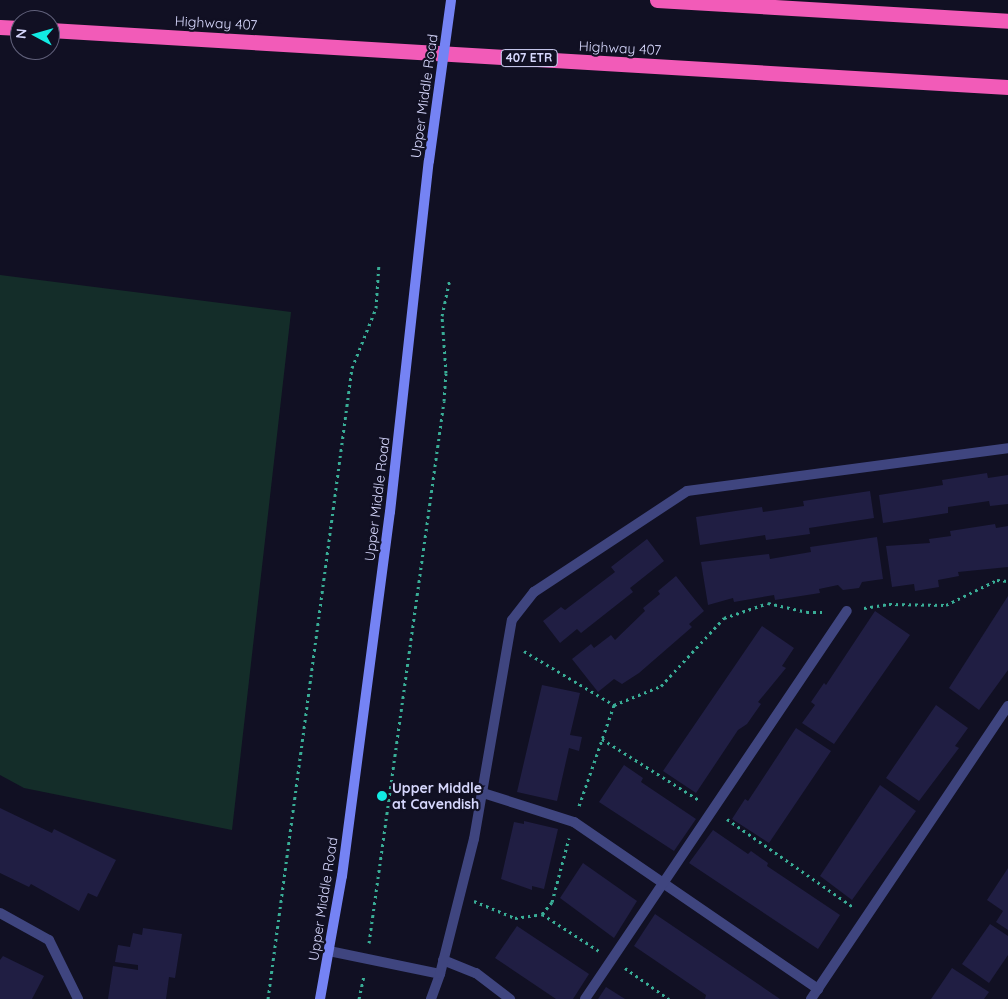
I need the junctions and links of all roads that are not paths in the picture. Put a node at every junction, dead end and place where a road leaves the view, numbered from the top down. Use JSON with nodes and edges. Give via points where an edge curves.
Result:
{"nodes":[{"id":1,"x":451,"y":0,"type":"edge"},
{"id":2,"x":657,"y":0,"type":"edge"},
{"id":3,"x":1008,"y":21,"type":"edge"},
{"id":4,"x":60,"y":31,"type":"edge"},
{"id":5,"x":1008,"y":87,"type":"edge"},
{"id":6,"x":1008,"y":448,"type":"edge"},
{"id":7,"x":848,"y":611,"type":"road end"},
{"id":8,"x":1008,"y":706,"type":"edge"},
{"id":9,"x":482,"y":793,"type":"junction"},
{"id":10,"x":662,"y":882,"type":"junction"},
{"id":11,"x":0,"y":913,"type":"edge"},
{"id":12,"x":329,"y":951,"type":"junction"},
{"id":13,"x":444,"y":960,"type":"junction"},
{"id":14,"x":440,"y":974,"type":"junction"},
{"id":15,"x":818,"y":989,"type":"junction"},
{"id":16,"x":78,"y":999,"type":"edge"},
{"id":17,"x":320,"y":999,"type":"edge"},
{"id":18,"x":431,"y":999,"type":"edge"},
{"id":19,"x":510,"y":999,"type":"edge"},
{"id":20,"x":585,"y":999,"type":"edge"},
{"id":21,"x":812,"y":999,"type":"edge"}],
"edges":[{"from":1,"to":12,"type":"main road","name":"Upper Middle Road","bridge":true,"via":[[429,161],[388,522]]},
{"from":2,"to":3,"type":"highway"},
{"from":4,"to":5,"type":"highway","name":"Highway 407","number":"407 ETR"},
{"from":6,"to":9,"type":"street","via":[[687,491],[534,592],[512,620]]},
{"from":7,"to":10,"type":"street"},
{"from":8,"to":15,"type":"street"},
{"from":9,"to":10,"type":"street","via":[[574,822]]},
{"from":9,"to":13,"type":"street"},
{"from":10,"to":15,"type":"street"},
{"from":10,"to":20,"type":"street"},
{"from":11,"to":16,"type":"street","via":[[49,940]]},
{"from":12,"to":14,"type":"street"},
{"from":12,"to":17,"type":"main road","name":"Upper Middle Road"},
{"from":13,"to":14,"type":"street"},
{"from":13,"to":19,"type":"street","via":[[476,973]]},
{"from":14,"to":18,"type":"street"},
{"from":15,"to":21,"type":"street"}]}
